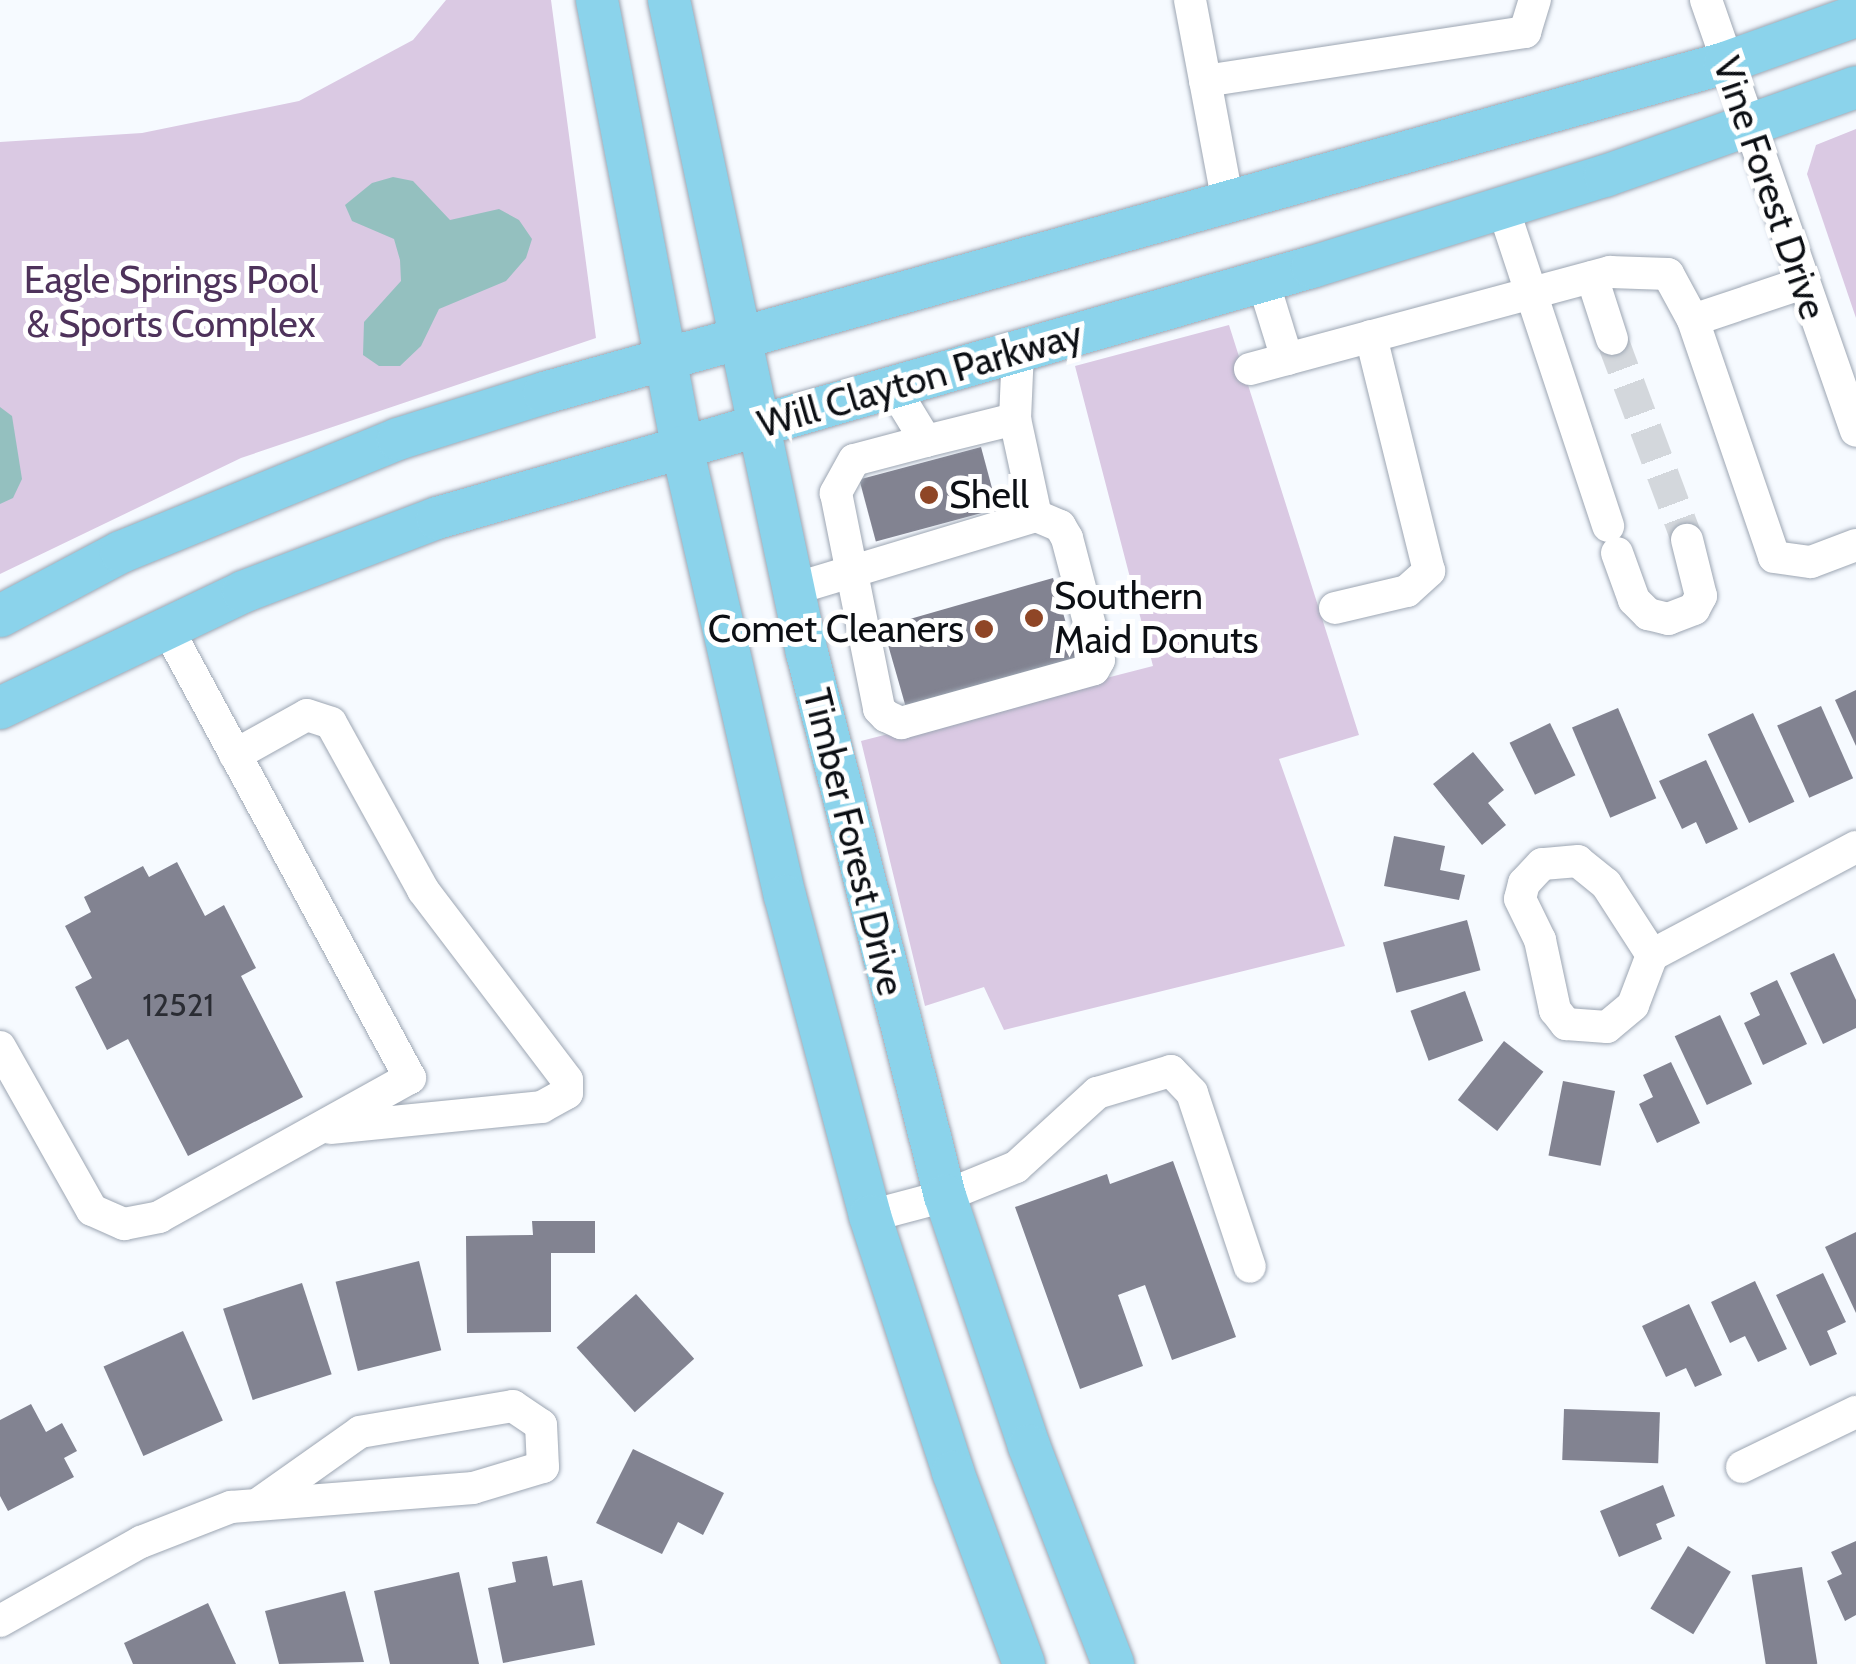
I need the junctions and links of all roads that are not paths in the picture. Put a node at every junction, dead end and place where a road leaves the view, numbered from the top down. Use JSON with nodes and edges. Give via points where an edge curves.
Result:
{"nodes":[{"id":1,"x":597,"y":0,"type":"edge"},
{"id":2,"x":670,"y":0,"type":"edge"},
{"id":3,"x":1190,"y":0,"type":"edge"},
{"id":4,"x":1535,"y":0,"type":"edge"},
{"id":5,"x":1706,"y":0,"type":"edge"},
{"id":6,"x":1856,"y":16,"type":"edge"},
{"id":7,"x":1725,"y":63,"type":"junction"},
{"id":8,"x":1205,"y":80,"type":"junction"},
{"id":9,"x":1856,"y":87,"type":"edge"},
{"id":10,"x":1746,"y":125,"type":"junction"},
{"id":11,"x":1228,"y":203,"type":"junction"},
{"id":12,"x":1503,"y":208,"type":"junction"},
{"id":13,"x":1592,"y":277,"type":"junction"},
{"id":14,"x":1262,"y":278,"type":"junction"},
{"id":15,"x":1803,"y":283,"type":"junction"},
{"id":16,"x":1530,"y":294,"type":"junction"},
{"id":17,"x":1693,"y":320,"type":"junction"},
{"id":18,"x":1371,"y":336,"type":"junction"},
{"id":19,"x":1612,"y":338,"type":"tunnel mouth"},
{"id":20,"x":737,"y":342,"type":"junction"},
{"id":21,"x":1018,"y":351,"type":"junction"},
{"id":22,"x":666,"y":358,"type":"junction"},
{"id":23,"x":1286,"y":359,"type":"junction"},
{"id":24,"x":1250,"y":369,"type":"dead end"},
{"id":25,"x":893,"y":387,"type":"junction"},
{"id":26,"x":1015,"y":419,"type":"junction"},
{"id":27,"x":761,"y":424,"type":"junction"},
{"id":28,"x":1856,"y":432,"type":"edge"},
{"id":29,"x":926,"y":441,"type":"junction"},
{"id":30,"x":682,"y":446,"type":"junction"},
{"id":31,"x":1036,"y":516,"type":"junction"},
{"id":32,"x":1687,"y":540,"type":"tunnel mouth"},
{"id":33,"x":1856,"y":545,"type":"edge"},
{"id":34,"x":852,"y":572,"type":"junction"},
{"id":35,"x":794,"y":589,"type":"junction"},
{"id":36,"x":1335,"y":608,"type":"dead end"},
{"id":37,"x":0,"y":616,"type":"edge"},
{"id":38,"x":166,"y":626,"type":"junction"},
{"id":39,"x":0,"y":708,"type":"edge"},
{"id":40,"x":235,"y":754,"type":"junction"},
{"id":41,"x":1856,"y":847,"type":"edge"},
{"id":42,"x":1652,"y":955,"type":"junction"},
{"id":43,"x":0,"y":1047,"type":"edge"},
{"id":44,"x":317,"y":1130,"type":"junction"},
{"id":45,"x":945,"y":1196,"type":"junction"},
{"id":46,"x":870,"y":1216,"type":"junction"},
{"id":47,"x":1250,"y":1267,"type":"dead end"},
{"id":48,"x":1856,"y":1412,"type":"edge"},
{"id":49,"x":1742,"y":1467,"type":"dead end"},
{"id":50,"x":262,"y":1502,"type":"junction"},
{"id":51,"x":0,"y":1621,"type":"edge"},
{"id":52,"x":1024,"y":1664,"type":"edge"},
{"id":53,"x":1113,"y":1664,"type":"edge"}],
"edges":[{"from":1,"to":22,"type":"main road","name":"Timber Forest Drive"},
{"from":2,"to":20,"type":"main road","name":"Timber Forest Drive"},
{"from":3,"to":8,"type":"street"},
{"from":4,"to":8,"type":"street","via":[[1524,32]]},
{"from":5,"to":7,"type":"street","name":"Vine Forest Drive"},
{"from":6,"to":7,"type":"main road"},
{"from":7,"to":10,"type":"street","name":"Vine Forest Drive"},
{"from":7,"to":11,"type":"main road"},
{"from":8,"to":11,"type":"street"},
{"from":9,"to":10,"type":"main road","name":"Will Clayton Parkway"},
{"from":10,"to":12,"type":"main road","name":"Will Clayton Parkway"},
{"from":10,"to":15,"type":"street","name":"Vine Forest Drive"},
{"from":11,"to":20,"type":"main road"},
{"from":12,"to":14,"type":"main road","name":"Will Clayton Parkway"},
{"from":12,"to":16,"type":"street"},
{"from":13,"to":16,"type":"street"},
{"from":13,"to":17,"type":"street","via":[[1640,269],[1668,274]]},
{"from":13,"to":19,"type":"street"},
{"from":14,"to":21,"type":"main road","name":"Will Clayton Parkway"},
{"from":14,"to":23,"type":"street"},
{"from":15,"to":17,"type":"street"},
{"from":15,"to":28,"type":"street","name":"Vine Forest Drive"},
{"from":16,"to":18,"type":"street"},
{"from":16,"to":32,"type":"street","via":[[1634,600],[1648,614],[1668,618],[1694,608],[1701,596]]},
{"from":17,"to":33,"type":"street","via":[[1774,557],[1811,562]]},
{"from":18,"to":23,"type":"street"},
{"from":18,"to":36,"type":"street","via":[[1429,571],[1406,591]]},
{"from":20,"to":22,"type":"main road"},
{"from":20,"to":27,"type":"main road","name":"Timber Forest Drive"},
{"from":21,"to":25,"type":"main road","name":"Will Clayton Parkway"},
{"from":21,"to":26,"type":"street"},
{"from":22,"to":30,"type":"main road","name":"Timber Forest Drive"},
{"from":22,"to":37,"type":"main road","via":[[398,440],[121,552]]},
{"from":23,"to":24,"type":"street"},
{"from":25,"to":27,"type":"main road","name":"Will Clayton Parkway"},
{"from":25,"to":29,"type":"street"},
{"from":26,"to":29,"type":"street"},
{"from":26,"to":31,"type":"street"},
{"from":27,"to":30,"type":"main road","name":"Will Clayton Parkway"},
{"from":27,"to":35,"type":"main road","name":"Timber Forest Drive"},
{"from":29,"to":34,"type":"street","via":[[854,460],[836,492]]},
{"from":30,"to":38,"type":"main road","name":"Will Clayton Parkway","via":[[405,529]]},
{"from":30,"to":46,"type":"main road","name":"Timber Forest Drive","via":[[785,896]]},
{"from":31,"to":34,"type":"street"},
{"from":31,"to":34,"type":"street","via":[[1060,526],[1067,538],[1099,660],[1084,676],[892,720],[879,709]]},
{"from":34,"to":35,"type":"street"},
{"from":35,"to":45,"type":"main road","name":"Timber Forest Drive"},
{"from":38,"to":39,"type":"main road","name":"Will Clayton Parkway"},
{"from":38,"to":40,"type":"street"},
{"from":40,"to":44,"type":"street","via":[[410,1078]]},
{"from":40,"to":44,"type":"street","via":[[308,715],[330,723],[423,890],[568,1080],[567,1093],[542,1107]]},
{"from":41,"to":42,"type":"street"},
{"from":42,"to":42,"type":"street","via":[[1622,1019],[1586,1029],[1566,1024],[1520,900],[1524,883],[1542,864],[1578,860],[1606,884]]},
{"from":43,"to":44,"type":"street","via":[[92,1210],[124,1224],[159,1216]]},
{"from":45,"to":46,"type":"street"},
{"from":45,"to":47,"type":"street","via":[[1016,1167],[1096,1093],[1171,1070],[1192,1093]]},
{"from":45,"to":53,"type":"main road","name":"Timber Forest Drive","via":[[1029,1446]]},
{"from":46,"to":52,"type":"main road","name":"Timber Forest Drive","via":[[952,1472]]},
{"from":48,"to":49,"type":"street"},
{"from":50,"to":50,"type":"street","via":[[473,1488],[543,1467],[541,1425],[513,1406],[360,1432]]},
{"from":50,"to":51,"type":"street","via":[[170,1528]]}]}
